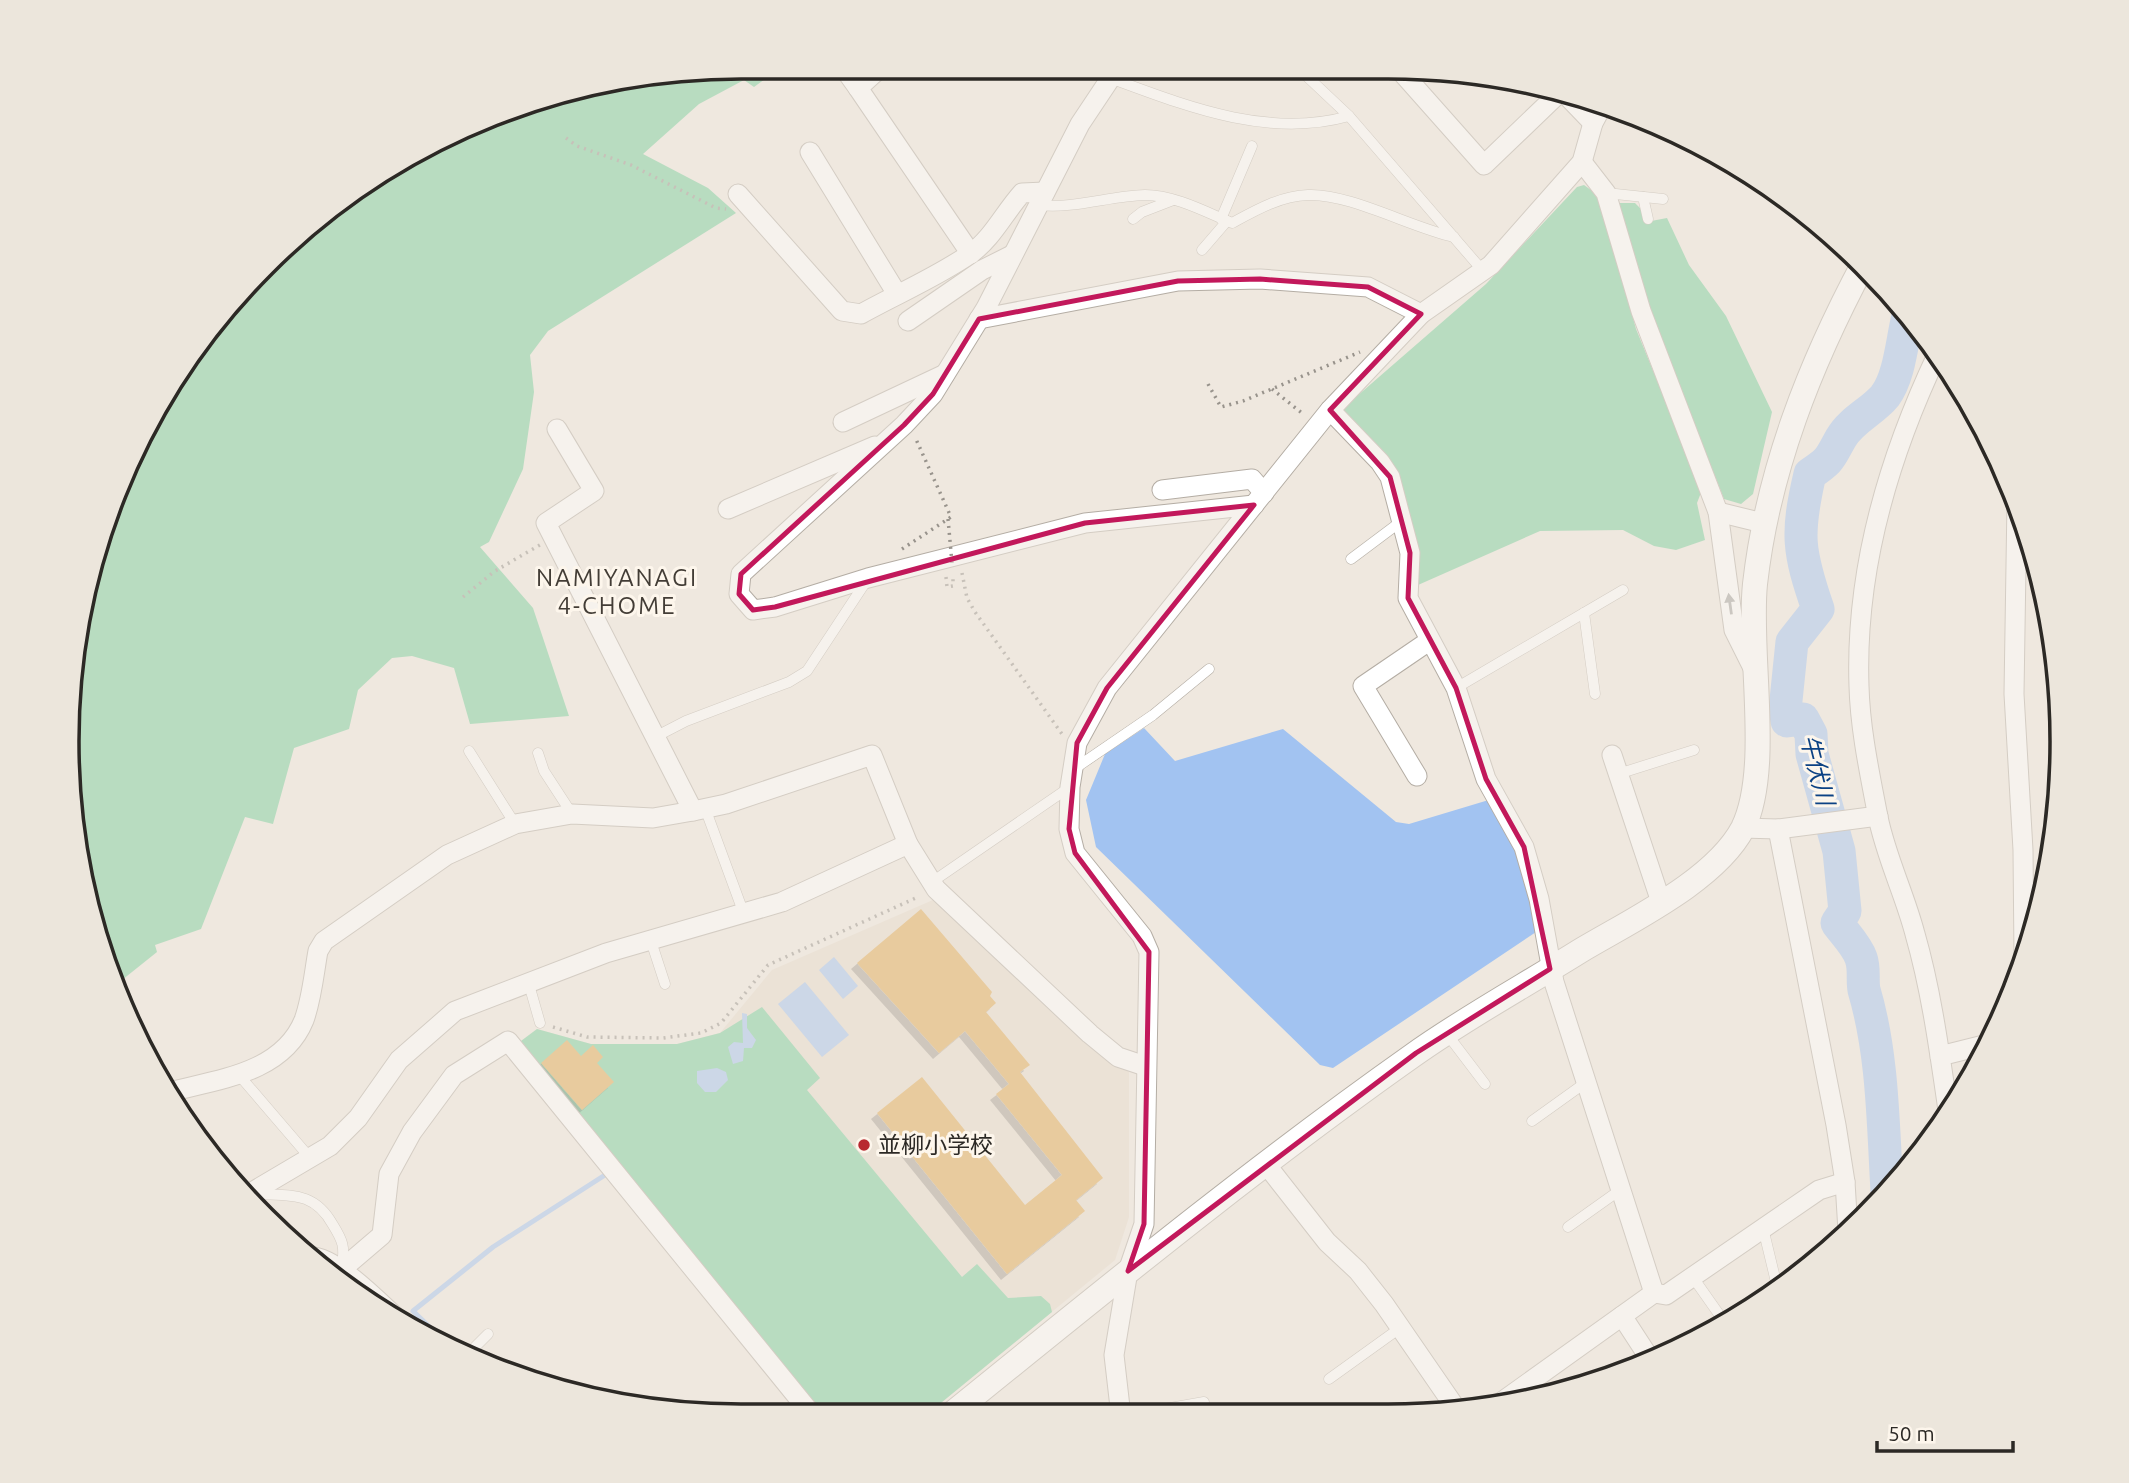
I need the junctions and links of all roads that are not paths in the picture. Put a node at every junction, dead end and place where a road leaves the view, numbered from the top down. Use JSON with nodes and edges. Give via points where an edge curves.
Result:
{"nodes":[{"id":1,"x":852,"y":79,"type":"edge"},
{"id":2,"x":867,"y":79,"type":"edge"},
{"id":3,"x":1109,"y":79,"type":"edge"},
{"id":4,"x":1129,"y":79,"type":"edge"},
{"id":5,"x":1311,"y":79,"type":"edge"},
{"id":6,"x":1408,"y":79,"type":"edge"},
{"id":7,"x":858,"y":88,"type":"junction"},
{"id":8,"x":1552,"y":99,"type":"edge"},
{"id":9,"x":1349,"y":116,"type":"junction"},
{"id":10,"x":1596,"y":116,"type":"edge"},
{"id":11,"x":1252,"y":146,"type":"dead end"},
{"id":12,"x":810,"y":152,"type":"dead end"},
{"id":13,"x":1582,"y":162,"type":"junction"},
{"id":14,"x":1606,"y":193,"type":"junction"},
{"id":15,"x":1643,"y":197,"type":"junction"},
{"id":16,"x":742,"y":198,"type":"road end"},
{"id":17,"x":1042,"y":199,"type":"junction"},
{"id":18,"x":1663,"y":199,"type":"dead end"},
{"id":19,"x":1174,"y":200,"type":"junction"},
{"id":20,"x":1133,"y":219,"type":"dead end"},
{"id":21,"x":1648,"y":219,"type":"dead end"},
{"id":22,"x":1224,"y":220,"type":"junction"},
{"id":23,"x":1454,"y":237,"type":"junction"},
{"id":24,"x":1202,"y":250,"type":"dead end"},
{"id":25,"x":971,"y":254,"type":"junction"},
{"id":26,"x":1013,"y":255,"type":"junction"},
{"id":27,"x":1483,"y":271,"type":"junction"},
{"id":28,"x":1858,"y":275,"type":"edge"},
{"id":29,"x":897,"y":294,"type":"junction"},
{"id":30,"x":1421,"y":314,"type":"junction"},
{"id":31,"x":979,"y":319,"type":"junction"},
{"id":32,"x":908,"y":321,"type":"dead end"},
{"id":33,"x":1933,"y":365,"type":"edge"},
{"id":34,"x":945,"y":374,"type":"junction"},
{"id":35,"x":1330,"y":410,"type":"junction"},
{"id":36,"x":843,"y":422,"type":"dead end"},
{"id":37,"x":557,"y":429,"type":"dead end"},
{"id":38,"x":883,"y":444,"type":"junction"},
{"id":39,"x":1162,"y":490,"type":"dead end"},
{"id":40,"x":1259,"y":499,"type":"junction"},
{"id":41,"x":728,"y":509,"type":"dead end"},
{"id":42,"x":1718,"y":512,"type":"junction"},
{"id":43,"x":1403,"y":519,"type":"junction"},
{"id":44,"x":1763,"y":523,"type":"junction"},
{"id":45,"x":2017,"y":533,"type":"edge"},
{"id":46,"x":1351,"y":559,"type":"dead end"},
{"id":47,"x":868,"y":578,"type":"junction"},
{"id":48,"x":1623,"y":590,"type":"dead end"},
{"id":49,"x":1584,"y":612,"type":"junction"},
{"id":50,"x":1429,"y":641,"type":"junction"},
{"id":51,"x":1753,"y":668,"type":"junction"},
{"id":52,"x":1209,"y":669,"type":"dead end"},
{"id":53,"x":1456,"y":688,"type":"junction"},
{"id":54,"x":1595,"y":694,"type":"dead end"},
{"id":55,"x":654,"y":737,"type":"junction"},
{"id":56,"x":1694,"y":750,"type":"dead end"},
{"id":57,"x":469,"y":751,"type":"dead end"},
{"id":58,"x":538,"y":753,"type":"dead end"},
{"id":59,"x":1612,"y":755,"type":"dead end"},
{"id":60,"x":1618,"y":774,"type":"junction"},
{"id":61,"x":1418,"y":776,"type":"dead end"},
{"id":62,"x":1071,"y":778,"type":"junction"},
{"id":63,"x":699,"y":809,"type":"junction"},
{"id":64,"x":572,"y":814,"type":"junction"},
{"id":65,"x":1874,"y":817,"type":"junction"},
{"id":66,"x":516,"y":824,"type":"junction"},
{"id":67,"x":1742,"y":828,"type":"junction"},
{"id":68,"x":1784,"y":829,"type":"junction"},
{"id":69,"x":908,"y":844,"type":"junction"},
{"id":70,"x":934,"y":886,"type":"junction"},
{"id":71,"x":1661,"y":902,"type":"junction"},
{"id":72,"x":745,"y":914,"type":"junction"},
{"id":73,"x":2025,"y":923,"type":"edge"},
{"id":74,"x":650,"y":938,"type":"junction"},
{"id":75,"x":1550,"y":969,"type":"junction"},
{"id":76,"x":528,"y":981,"type":"junction"},
{"id":77,"x":665,"y":984,"type":"dead end"},
{"id":78,"x":540,"y":1023,"type":"road end"},
{"id":79,"x":1447,"y":1034,"type":"junction"},
{"id":80,"x":1975,"y":1047,"type":"edge"},
{"id":81,"x":1940,"y":1056,"type":"junction"},
{"id":82,"x":1145,"y":1066,"type":"junction"},
{"id":83,"x":239,"y":1075,"type":"junction"},
{"id":84,"x":1585,"y":1083,"type":"junction"},
{"id":85,"x":1485,"y":1084,"type":"dead end"},
{"id":86,"x":178,"y":1090,"type":"edge"},
{"id":87,"x":1946,"y":1098,"type":"edge"},
{"id":88,"x":1532,"y":1121,"type":"dead end"},
{"id":89,"x":312,"y":1159,"type":"junction"},
{"id":90,"x":1265,"y":1163,"type":"junction"},
{"id":91,"x":1845,"y":1182,"type":"junction"},
{"id":92,"x":1620,"y":1190,"type":"junction"},
{"id":93,"x":256,"y":1192,"type":"edge"},
{"id":94,"x":259,"y":1195,"type":"edge"},
{"id":95,"x":1847,"y":1218,"type":"edge"},
{"id":96,"x":1763,"y":1226,"type":"junction"},
{"id":97,"x":1568,"y":1227,"type":"dead end"},
{"id":98,"x":341,"y":1270,"type":"joint"},
{"id":99,"x":1128,"y":1271,"type":"junction"},
{"id":100,"x":1692,"y":1276,"type":"junction"},
{"id":101,"x":1775,"y":1279,"type":"edge"},
{"id":102,"x":1654,"y":1293,"type":"junction"},
{"id":103,"x":1719,"y":1315,"type":"edge"},
{"id":104,"x":1622,"y":1316,"type":"junction"},
{"id":105,"x":1400,"y":1328,"type":"junction"},
{"id":106,"x":488,"y":1334,"type":"dead end"},
{"id":107,"x":474,"y":1348,"type":"edge"},
{"id":108,"x":1645,"y":1352,"type":"edge"},
{"id":109,"x":1329,"y":1379,"type":"dead end"},
{"id":110,"x":1515,"y":1392,"type":"edge"},
{"id":111,"x":1451,"y":1401,"type":"edge"},
{"id":112,"x":1204,"y":1402,"type":"dead end"},
{"id":113,"x":803,"y":1404,"type":"edge"},
{"id":114,"x":964,"y":1404,"type":"edge"},
{"id":115,"x":1121,"y":1404,"type":"edge"},
{"id":116,"x":1192,"y":1404,"type":"edge"}],
"edges":[{"from":1,"to":7,"type":"street"},
{"from":2,"to":7,"type":"street"},
{"from":3,"to":17,"type":"street","via":[[1080,124]]},
{"from":4,"to":9,"type":"lane","via":[[1173,100],[1258,123],[1321,124]]},
{"from":5,"to":9,"type":"lane"},
{"from":6,"to":8,"type":"street","via":[[1484,165]]},
{"from":7,"to":25,"type":"street"},
{"from":9,"to":23,"type":"lane"},
{"from":10,"to":13,"type":"street"},
{"from":11,"to":22,"type":"lane"},
{"from":12,"to":29,"type":"street"},
{"from":13,"to":14,"type":"street"},
{"from":13,"to":27,"type":"street"},
{"from":14,"to":15,"type":"lane"},
{"from":14,"to":42,"type":"street","via":[[1641,311]]},
{"from":15,"to":18,"type":"lane"},
{"from":15,"to":21,"type":"lane"},
{"from":16,"to":29,"type":"street","via":[[842,311],[861,314]]},
{"from":17,"to":19,"type":"lane","via":[[1057,207],[1146,195]]},
{"from":17,"to":25,"type":"street","via":[[1022,193]]},
{"from":17,"to":26,"type":"street"},
{"from":19,"to":20,"type":"lane"},
{"from":19,"to":22,"type":"lane"},
{"from":22,"to":23,"type":"lane","via":[[1232,223],[1270,203],[1324,196]]},
{"from":22,"to":24,"type":"lane"},
{"from":23,"to":27,"type":"lane"},
{"from":25,"to":29,"type":"street"},
{"from":26,"to":31,"type":"street"},
{"from":26,"to":32,"type":"street","via":[[982,270]]},
{"from":27,"to":30,"type":"street"},
{"from":28,"to":44,"type":"street","via":[[1824,338],[1792,419]]},
{"from":30,"to":31,"type":"street","via":[[1368,287],[1260,279],[1178,282]]},
{"from":30,"to":35,"type":"street"},
{"from":31,"to":34,"type":"street"},
{"from":33,"to":65,"type":"street","via":[[1897,450],[1870,548],[1859,637],[1859,688]]},
{"from":34,"to":36,"type":"street"},
{"from":34,"to":38,"type":"street","via":[[933,394]]},
{"from":35,"to":40,"type":"street"},
{"from":35,"to":43,"type":"street","via":[[1380,462],[1390,477]]},
{"from":37,"to":55,"type":"street","via":[[594,491],[546,523]]},
{"from":38,"to":41,"type":"street"},
{"from":38,"to":47,"type":"street","via":[[741,574],[739,594],[753,610]]},
{"from":39,"to":40,"type":"street","via":[[1252,479]]},
{"from":40,"to":47,"type":"street","via":[[1085,523]]},
{"from":40,"to":62,"type":"street","via":[[1107,688],[1077,744]]},
{"from":42,"to":44,"type":"street"},
{"from":51,"to":42,"type":"street","one_way":true,"via":[[1734,630]]},
{"from":43,"to":46,"type":"lane"},
{"from":43,"to":50,"type":"street","via":[[1410,553],[1408,598]]},
{"from":44,"to":51,"type":"street"},
{"from":45,"to":73,"type":"street","via":[[2014,694]]},
{"from":47,"to":55,"type":"lane","via":[[807,671]]},
{"from":48,"to":49,"type":"lane"},
{"from":49,"to":53,"type":"lane"},
{"from":49,"to":54,"type":"lane"},
{"from":50,"to":53,"type":"street"},
{"from":50,"to":61,"type":"street","via":[[1363,686]]},
{"from":51,"to":67,"type":"street","via":[[1756,787]]},
{"from":52,"to":62,"type":"lane"},
{"from":53,"to":75,"type":"street","via":[[1486,779],[1524,847],[1539,899]]},
{"from":55,"to":63,"type":"street"},
{"from":56,"to":60,"type":"lane"},
{"from":57,"to":66,"type":"lane"},
{"from":58,"to":64,"type":"lane","via":[[544,771]]},
{"from":59,"to":60,"type":"street"},
{"from":60,"to":71,"type":"street"},
{"from":62,"to":70,"type":"lane"},
{"from":62,"to":82,"type":"street","via":[[1069,829],[1075,853],[1142,936],[1149,952]]},
{"from":63,"to":64,"type":"street","via":[[653,818]]},
{"from":63,"to":69,"type":"street","via":[[872,755]]},
{"from":63,"to":72,"type":"lane"},
{"from":64,"to":66,"type":"street"},
{"from":65,"to":68,"type":"street"},
{"from":65,"to":81,"type":"street","via":[[1916,935]]},
{"from":66,"to":83,"type":"street","via":[[447,855],[324,941],[303,1021],[290,1043],[272,1060]]},
{"from":67,"to":68,"type":"street"},
{"from":67,"to":71,"type":"street","via":[[1720,858]]},
{"from":68,"to":91,"type":"street"},
{"from":69,"to":70,"type":"street"},
{"from":69,"to":72,"type":"street","via":[[782,902]]},
{"from":70,"to":82,"type":"street","via":[[1090,1034],[1118,1057]]},
{"from":71,"to":75,"type":"street"},
{"from":72,"to":74,"type":"street"},
{"from":74,"to":76,"type":"street"},
{"from":74,"to":77,"type":"lane"},
{"from":75,"to":79,"type":"street"},
{"from":75,"to":84,"type":"street"},
{"from":76,"to":78,"type":"lane"},
{"from":76,"to":89,"type":"street","via":[[455,1011],[421,1037],[358,1118]]},
{"from":79,"to":85,"type":"lane"},
{"from":79,"to":90,"type":"street"},
{"from":80,"to":81,"type":"street"},
{"from":81,"to":87,"type":"street"},
{"from":82,"to":99,"type":"street","via":[[1144,1224]]},
{"from":83,"to":86,"type":"street"},
{"from":83,"to":89,"type":"lane"},
{"from":84,"to":88,"type":"lane"},
{"from":84,"to":92,"type":"street"},
{"from":89,"to":93,"type":"street"},
{"from":90,"to":99,"type":"street"},
{"from":90,"to":105,"type":"street","via":[[1326,1241],[1358,1271]]},
{"from":91,"to":95,"type":"street"},
{"from":91,"to":96,"type":"street","via":[[1819,1190]]},
{"from":92,"to":97,"type":"lane"},
{"from":92,"to":102,"type":"street"},
{"from":94,"to":98,"type":"lane","via":[[303,1197],[323,1207],[345,1245]]},
{"from":96,"to":100,"type":"street"},
{"from":96,"to":101,"type":"lane"},
{"from":98,"to":113,"type":"street","via":[[382,1235],[389,1174],[412,1132],[454,1075],[508,1041]]},
{"from":99,"to":114,"type":"street"},
{"from":99,"to":115,"type":"street","via":[[1114,1355]]},
{"from":100,"to":102,"type":"street","via":[[1666,1295]]},
{"from":100,"to":103,"type":"lane"},
{"from":102,"to":104,"type":"street"},
{"from":104,"to":108,"type":"street"},
{"from":104,"to":110,"type":"street"},
{"from":105,"to":109,"type":"lane"},
{"from":105,"to":111,"type":"street"},
{"from":106,"to":107,"type":"lane"},
{"from":112,"to":116,"type":"lane"}]}
